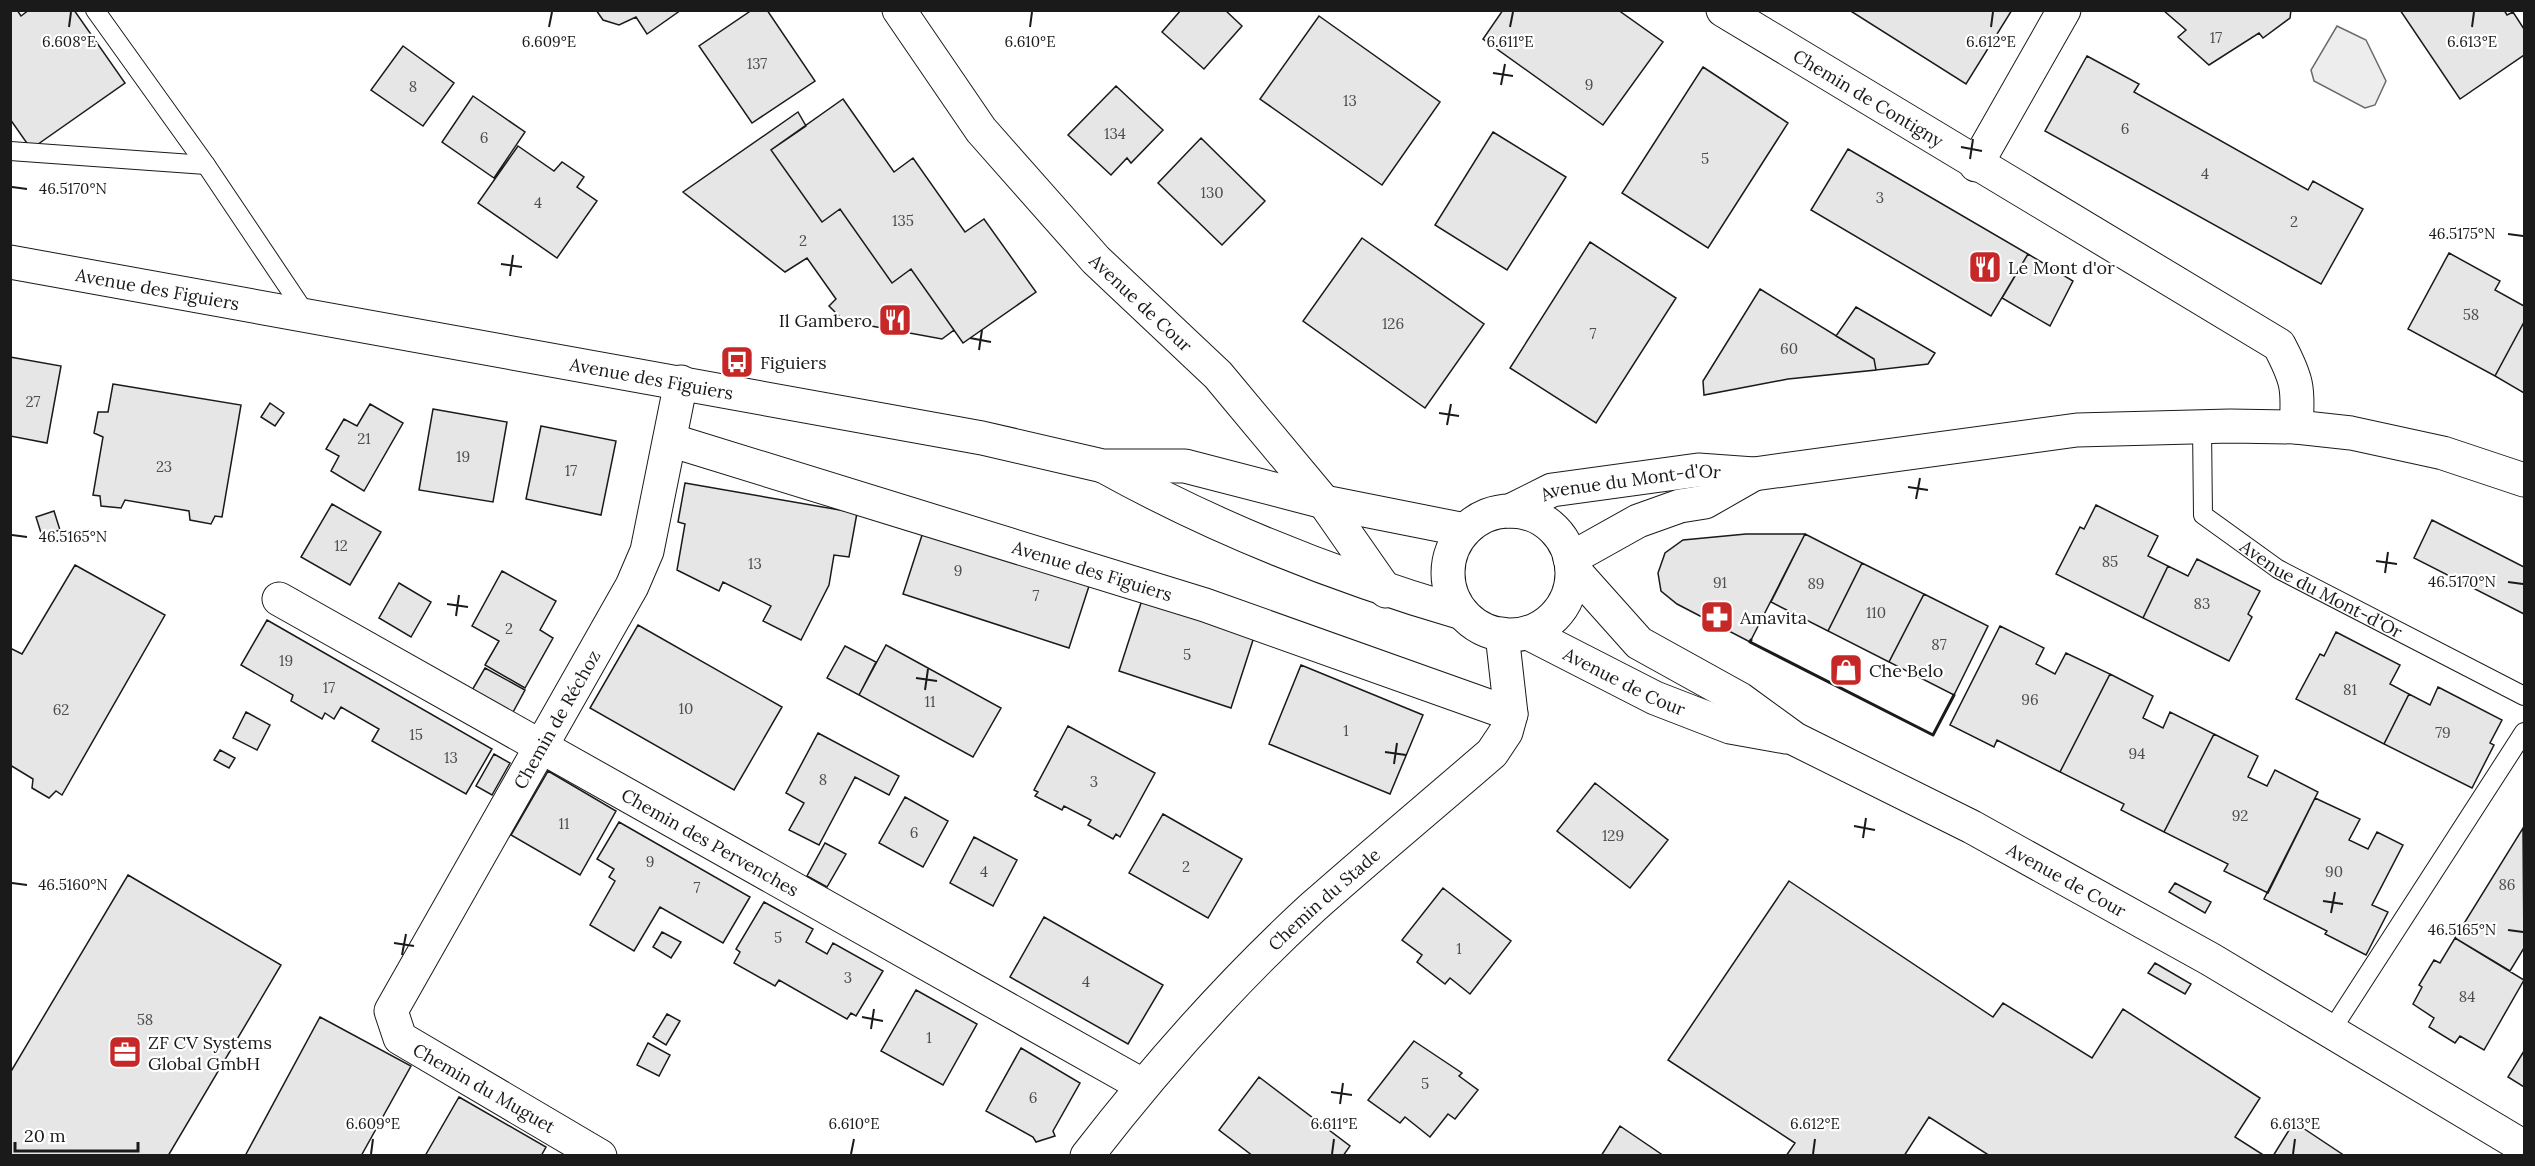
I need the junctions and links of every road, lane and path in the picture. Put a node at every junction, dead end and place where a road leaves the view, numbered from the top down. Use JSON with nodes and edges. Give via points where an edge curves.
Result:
{"nodes":[{"id":1,"x":95,"y":10,"type":"edge"},
{"id":2,"x":899,"y":10,"type":"edge"},
{"id":3,"x":1724,"y":10,"type":"edge"},
{"id":4,"x":2064,"y":10,"type":"edge"},
{"id":5,"x":10,"y":151,"type":"edge"},
{"id":6,"x":206,"y":165,"type":"junction"},
{"id":7,"x":1976,"y":165,"type":"junction"},
{"id":8,"x":10,"y":262,"type":"edge"},
{"id":9,"x":306,"y":314,"type":"junction"},
{"id":10,"x":681,"y":382,"type":"junction"},
{"id":11,"x":2202,"y":427,"type":"junction"},
{"id":12,"x":2296,"y":427,"type":"junction"},
{"id":13,"x":670,"y":441,"type":"junction"},
{"id":14,"x":1103,"y":466,"type":"junction"},
{"id":15,"x":1754,"y":474,"type":"junction"},
{"id":16,"x":2524,"y":480,"type":"edge"},
{"id":17,"x":1324,"y":502,"type":"junction"},
{"id":18,"x":1510,"y":511,"type":"junction"},
{"id":19,"x":1465,"y":530,"type":"junction"},
{"id":20,"x":1571,"y":563,"type":"junction"},
{"id":21,"x":1386,"y":591,"type":"junction"},
{"id":22,"x":279,"y":599,"type":"dead end"},
{"id":23,"x":1462,"y":613,"type":"junction"},
{"id":24,"x":1515,"y":633,"type":"junction"},
{"id":25,"x":2524,"y":696,"type":"edge"},
{"id":26,"x":1511,"y":714,"type":"junction"},
{"id":27,"x":2524,"y":732,"type":"edge"},
{"id":28,"x":1795,"y":739,"type":"junction"},
{"id":29,"x":540,"y":746,"type":"junction"},
{"id":30,"x":2331,"y":1031,"type":"junction"},
{"id":31,"x":400,"y":1038,"type":"joint"},
{"id":32,"x":1142,"y":1085,"type":"junction"},
{"id":33,"x":2515,"y":1148,"type":"edge"},
{"id":34,"x":600,"y":1155,"type":"edge"},
{"id":35,"x":1087,"y":1155,"type":"edge"}],
"edges":[{"from":1,"to":6,"type":"lane"},
{"from":2,"to":17,"type":"street","name":"Avenue de Cour","via":[[981,130],[1096,260],[1218,375]]},
{"from":3,"to":7,"type":"street","name":"Chemin de Contigny"},
{"from":4,"to":7,"type":"street"},
{"from":5,"to":6,"type":"lane"},
{"from":6,"to":9,"type":"lane"},
{"from":7,"to":12,"type":"street","name":"Chemin de Contigny","via":[[2279,345],[2295,376],[2299,398]]},
{"from":8,"to":9,"type":"street","name":"Avenue des Figuiers"},
{"from":9,"to":10,"type":"street","name":"Avenue des Figuiers"},
{"from":10,"to":13,"type":"street","name":"Chemin de Réchoz"},
{"from":10,"to":14,"type":"street","name":"Avenue des Figuiers","via":[[982,438]]},
{"from":11,"to":12,"type":"street","name":"Avenue du Mont-d'Or"},
{"from":11,"to":15,"type":"street","name":"Avenue du Mont-d'Or","via":[[2077,430]]},
{"from":11,"to":25,"type":"lane","name":"Avenue du Mont-d'Or","via":[[2203,515],[2278,569]]},
{"from":12,"to":16,"type":"street","name":"Avenue du Mont-d'Or","via":[[2351,433],[2443,453]]},
{"from":13,"to":26,"type":"street","name":"Avenue des Figuiers","via":[[1205,605]]},
{"from":13,"to":29,"type":"street","name":"Chemin de Réchoz","via":[[640,569]]},
{"from":14,"to":17,"type":"street","name":"Avenue des Figuiers","via":[[1185,466]]},
{"from":14,"to":21,"type":"street","name":"Avenue des Figuiers","via":[[1175,506]]},
{"from":15,"to":18,"type":"street","name":"Avenue du Mont-d'Or","via":[[1698,470],[1552,490]]},
{"from":15,"to":20,"type":"street","name":"Avenue du Mont-d'Or","via":[[1705,502],[1638,521]]},
{"from":17,"to":19,"type":"street","name":"Avenue des Figuiers"},
{"from":17,"to":21,"type":"street","name":"Avenue de Cour"},
{"from":18,"to":19,"type":"street","via":[[1482,518]]},
{"from":18,"to":20,"type":"street","via":[[1530,514],[1548,525],[1562,540]]},
{"from":19,"to":23,"type":"street","via":[[1454,545],[1449,571],[1453,597]]},
{"from":20,"to":24,"type":"street","via":[[1570,589],[1561,608],[1547,623]]},
{"from":20,"to":28,"type":"street","name":"Avenue de Cour","via":[[1639,643],[1740,699]]},
{"from":21,"to":23,"type":"street","name":"Avenue des Figuiers"},
{"from":22,"to":29,"type":"street","name":"Chemin des Pervenches"},
{"from":23,"to":24,"type":"street","via":[[1474,623]]},
{"from":24,"to":26,"type":"street","name":"Chemin du Stade"},
{"from":24,"to":28,"type":"street","name":"Avenue de Cour","via":[[1654,698],[1730,727]]},
{"from":26,"to":32,"type":"street","name":"Chemin du Stade","via":[[1506,732],[1492,753],[1312,908],[1222,996]]},
{"from":27,"to":30,"type":"lane"},
{"from":28,"to":30,"type":"street","name":"Avenue de Cour","via":[[1972,827]]},
{"from":29,"to":31,"type":"street","name":"Chemin de Réchoz","via":[[391,1011]]},
{"from":29,"to":32,"type":"street","name":"Chemin des Pervenches"},
{"from":30,"to":33,"type":"street","name":"Avenue de Cour"},
{"from":31,"to":34,"type":"street","name":"Chemin du Muguet"},
{"from":32,"to":35,"type":"street","name":"Chemin du Stade"}]}
